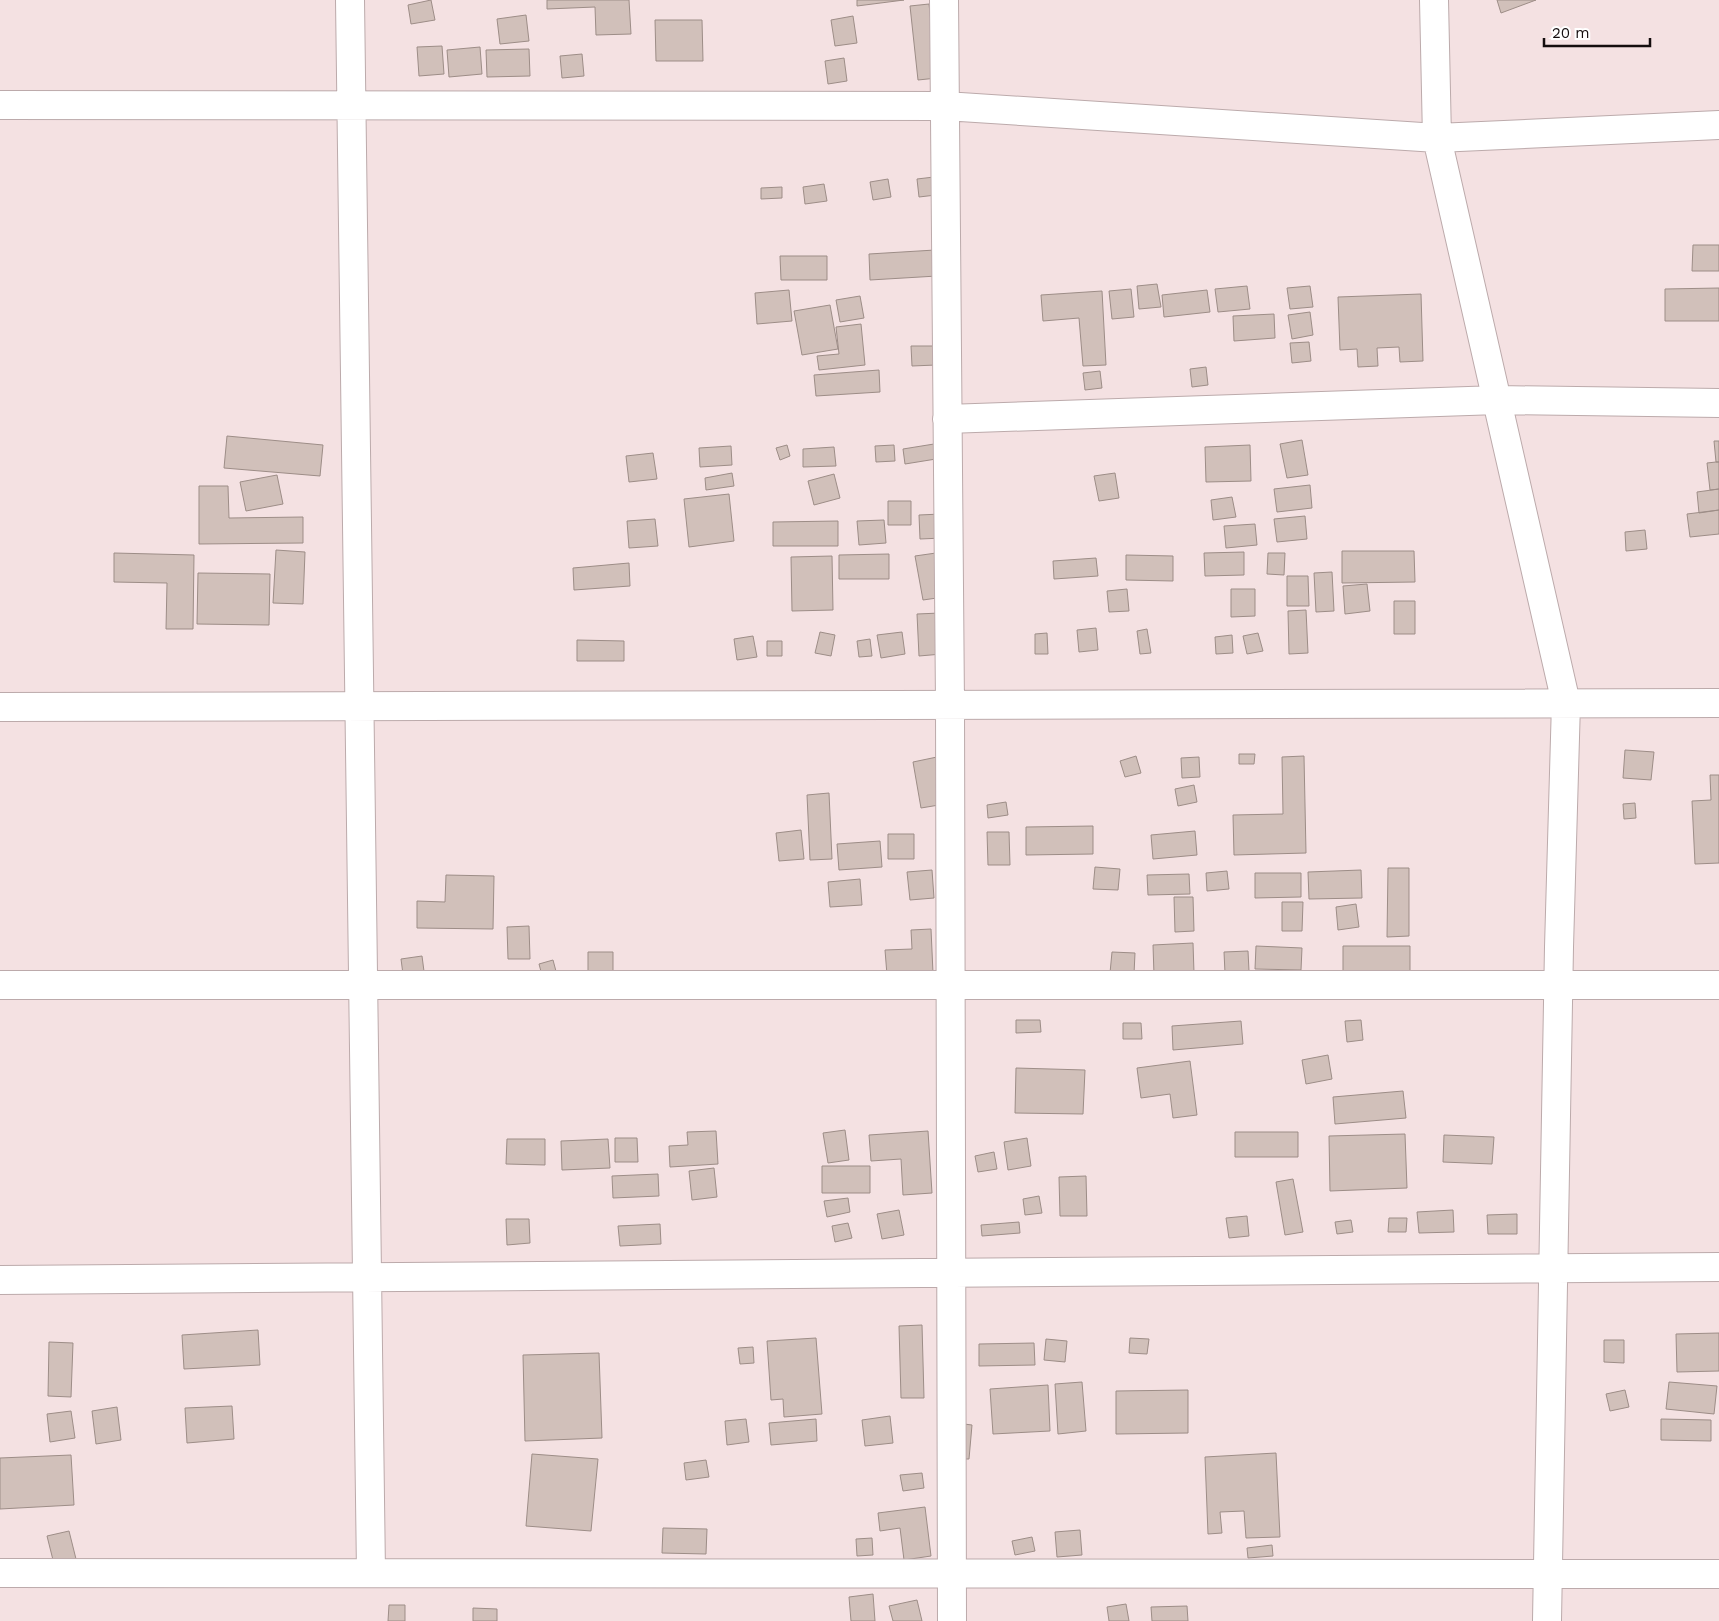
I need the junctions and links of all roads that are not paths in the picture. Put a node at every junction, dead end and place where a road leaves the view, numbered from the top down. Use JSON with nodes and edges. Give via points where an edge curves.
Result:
{"nodes":[{"id":1,"x":350,"y":0,"type":"edge"},
{"id":2,"x":944,"y":0,"type":"edge"},
{"id":3,"x":1434,"y":0,"type":"edge"},
{"id":4,"x":0,"y":105,"type":"edge"},
{"id":5,"x":351,"y":105,"type":"junction"},
{"id":6,"x":945,"y":106,"type":"junction"},
{"id":7,"x":1719,"y":125,"type":"edge"},
{"id":8,"x":1437,"y":138,"type":"junction"},
{"id":9,"x":1498,"y":400,"type":"junction"},
{"id":10,"x":1719,"y":403,"type":"edge"},
{"id":11,"x":948,"y":419,"type":"junction"},
{"id":12,"x":1719,"y":702,"type":"edge"},
{"id":13,"x":1566,"y":703,"type":"junction"},
{"id":14,"x":950,"y":704,"type":"junction"},
{"id":15,"x":0,"y":706,"type":"edge"},
{"id":16,"x":360,"y":706,"type":"junction"},
{"id":17,"x":0,"y":985,"type":"edge"},
{"id":18,"x":363,"y":985,"type":"junction"},
{"id":19,"x":950,"y":985,"type":"junction"},
{"id":20,"x":1719,"y":985,"type":"edge"},
{"id":21,"x":1559,"y":986,"type":"junction"},
{"id":22,"x":1719,"y":1267,"type":"edge"},
{"id":23,"x":1554,"y":1268,"type":"junction"},
{"id":24,"x":951,"y":1273,"type":"junction"},
{"id":25,"x":367,"y":1277,"type":"junction"},
{"id":26,"x":0,"y":1280,"type":"edge"},
{"id":27,"x":0,"y":1573,"type":"edge"},
{"id":28,"x":371,"y":1573,"type":"junction"},
{"id":29,"x":952,"y":1573,"type":"junction"},
{"id":30,"x":1548,"y":1574,"type":"junction"},
{"id":31,"x":1719,"y":1574,"type":"edge"},
{"id":32,"x":952,"y":1621,"type":"edge"},
{"id":33,"x":1547,"y":1621,"type":"edge"}],
"edges":[{"from":1,"to":5,"type":"street"},
{"from":2,"to":6,"type":"street"},
{"from":3,"to":8,"type":"street"},
{"from":4,"to":5,"type":"street"},
{"from":5,"to":6,"type":"street"},
{"from":5,"to":16,"type":"street"},
{"from":6,"to":8,"type":"street"},
{"from":6,"to":11,"type":"street"},
{"from":7,"to":8,"type":"street"},
{"from":8,"to":9,"type":"street"},
{"from":9,"to":10,"type":"street"},
{"from":9,"to":11,"type":"street"},
{"from":9,"to":13,"type":"street"},
{"from":11,"to":14,"type":"street"},
{"from":12,"to":13,"type":"street"},
{"from":13,"to":14,"type":"street"},
{"from":13,"to":21,"type":"street"},
{"from":14,"to":16,"type":"street"},
{"from":14,"to":19,"type":"street"},
{"from":15,"to":16,"type":"street"},
{"from":16,"to":18,"type":"street"},
{"from":17,"to":18,"type":"street"},
{"from":18,"to":19,"type":"street"},
{"from":18,"to":25,"type":"street"},
{"from":19,"to":21,"type":"street"},
{"from":19,"to":24,"type":"street"},
{"from":20,"to":21,"type":"street"},
{"from":21,"to":23,"type":"street"},
{"from":22,"to":23,"type":"street"},
{"from":23,"to":24,"type":"street"},
{"from":23,"to":30,"type":"street"},
{"from":24,"to":25,"type":"street"},
{"from":24,"to":29,"type":"street"},
{"from":25,"to":26,"type":"street"},
{"from":25,"to":28,"type":"street"},
{"from":27,"to":28,"type":"street"},
{"from":28,"to":29,"type":"street"},
{"from":29,"to":30,"type":"street"},
{"from":29,"to":32,"type":"street"},
{"from":30,"to":31,"type":"street"},
{"from":30,"to":33,"type":"street"}]}
